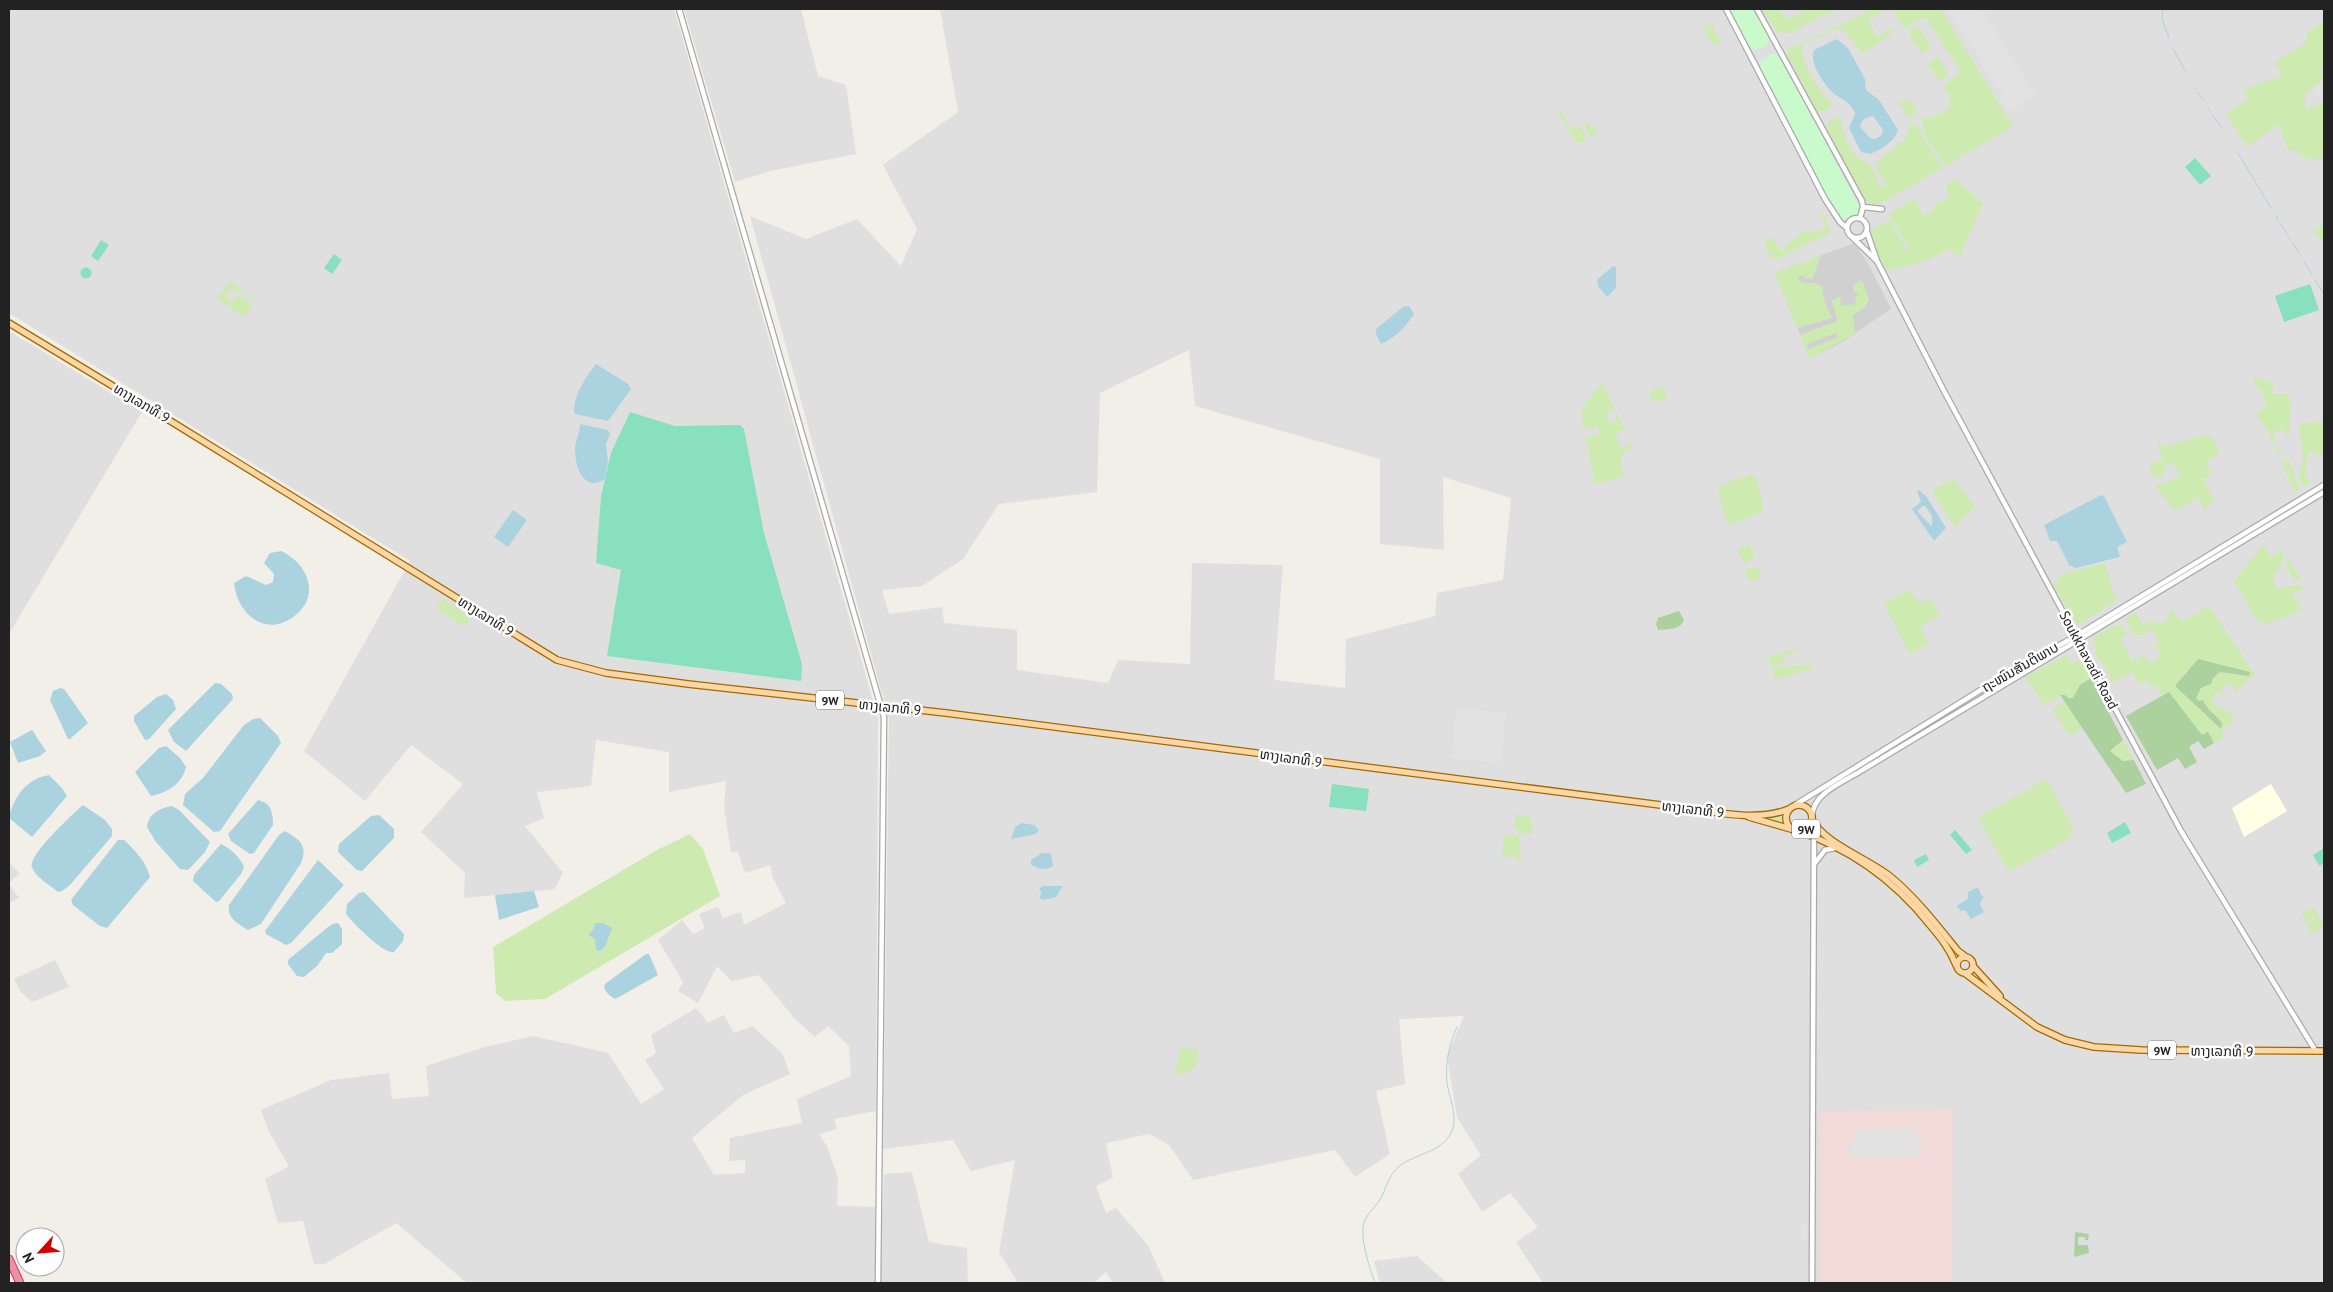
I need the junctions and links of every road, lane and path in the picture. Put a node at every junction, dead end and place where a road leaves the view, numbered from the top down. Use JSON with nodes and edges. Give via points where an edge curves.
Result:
{"nodes":[{"id":1,"x":679,"y":9,"type":"edge"},
{"id":2,"x":1726,"y":9,"type":"edge"},
{"id":3,"x":1757,"y":9,"type":"edge"},
{"id":4,"x":1863,"y":207,"type":"junction"},
{"id":5,"x":1882,"y":209,"type":"dead end"},
{"id":6,"x":1860,"y":218,"type":"junction"},
{"id":7,"x":1847,"y":228,"type":"junction"},
{"id":8,"x":1867,"y":232,"type":"junction"},
{"id":9,"x":1853,"y":238,"type":"junction"},
{"id":10,"x":1877,"y":261,"type":"junction"},
{"id":11,"x":9,"y":324,"type":"edge"},
{"id":12,"x":2324,"y":485,"type":"edge"},
{"id":13,"x":2324,"y":492,"type":"edge"},
{"id":14,"x":2076,"y":636,"type":"junction"},
{"id":15,"x":2079,"y":641,"type":"junction"},
{"id":16,"x":881,"y":706,"type":"junction"},
{"id":17,"x":1792,"y":807,"type":"junction"},
{"id":18,"x":1743,"y":815,"type":"junction"},
{"id":19,"x":1813,"y":819,"type":"junction"},
{"id":20,"x":1794,"y":830,"type":"junction"},
{"id":21,"x":1815,"y":838,"type":"junction"},
{"id":22,"x":1837,"y":848,"type":"junction"},
{"id":23,"x":1855,"y":855,"type":"junction"},
{"id":24,"x":1815,"y":864,"type":"junction"},
{"id":25,"x":1966,"y":957,"type":"junction"},
{"id":26,"x":1956,"y":965,"type":"junction"},
{"id":27,"x":1973,"y":966,"type":"junction"},
{"id":28,"x":1966,"y":974,"type":"junction"},
{"id":29,"x":2010,"y":1007,"type":"junction"},
{"id":30,"x":2315,"y":1050,"type":"junction"},
{"id":31,"x":2324,"y":1051,"type":"edge"},
{"id":32,"x":9,"y":1259,"type":"edge"},
{"id":33,"x":20,"y":1283,"type":"edge"},
{"id":34,"x":878,"y":1283,"type":"edge"},
{"id":35,"x":1812,"y":1283,"type":"edge"}],
"edges":[{"from":1,"to":16,"type":"street"},
{"from":2,"to":7,"type":"street","via":[[1825,200]]},
{"from":3,"to":4,"type":"street"},
{"from":4,"to":5,"type":"street"},
{"from":4,"to":6,"type":"street"},
{"from":6,"to":7,"type":"street","via":[[1851,220]]},
{"from":6,"to":8,"type":"street","via":[[1866,224]]},
{"from":7,"to":9,"type":"street"},
{"from":8,"to":9,"type":"street","via":[[1861,238]]},
{"from":8,"to":10,"type":"street","name":"Soukkhavadi Road"},
{"from":9,"to":10,"type":"street","name":"Soukkhavadi Road"},
{"from":10,"to":14,"type":"street","name":"Soukkhavadi Road","via":[[1968,438]]},
{"from":11,"to":16,"type":"main road","name":"ທາງເລກທີ 9","number":"9W","via":[[557,660],[606,673]]},
{"from":12,"to":14,"type":"street","name":"ຖະໜົນສັນຕິພາບ"},
{"from":13,"to":15,"type":"street","name":"ຖະໜົນສັນຕິພາບ"},
{"from":14,"to":15,"type":"street","name":"Soukkhavadi Road"},
{"from":14,"to":17,"type":"street","name":"ຖະໜົນສັນຕິພາບ","via":[[1992,683]]},
{"from":15,"to":19,"type":"street","name":"ຖະໜົນສັນຕິພາບ","via":[[1823,795],[1814,804]]},
{"from":15,"to":30,"type":"street","name":"Soukkhavadi Road","via":[[2181,831]]},
{"from":16,"to":18,"type":"main road","name":"ທາງເລກທີ 9","number":"9W"},
{"from":16,"to":34,"type":"street","via":[[884,717]]},
{"from":17,"to":18,"type":"main road","name":"ທາງເລກທີ 9","number":"9W","via":[[1772,814]]},
{"from":17,"to":19,"type":"main road","name":"ທາງເລກທີ 9","number":"9W","via":[[1806,806]]},
{"from":17,"to":20,"type":"main road","number":"9W","via":[[1786,820]]},
{"from":18,"to":20,"type":"main road","name":"ທາງເລກທີ 9","number":"9W"},
{"from":19,"to":20,"type":"main road","number":"9W","via":[[1807,829]]},
{"from":19,"to":21,"type":"street"},
{"from":19,"to":23,"type":"main road","name":"ທາງເລກທີ 9","number":"9W","via":[[1823,835]]},
{"from":20,"to":21,"type":"main road","name":"ທາງເລກທີ 9","number":"9W"},
{"from":21,"to":22,"type":"main road","name":"ທາງເລກທີ 9","number":"9W"},
{"from":21,"to":24,"type":"street"},
{"from":22,"to":23,"type":"main road","name":"ທາງເລກທີ 9","number":"9W"},
{"from":22,"to":24,"type":"street","via":[[1825,850]]},
{"from":23,"to":25,"type":"main road","name":"ທາງເລກທີ 9","number":"9W","via":[[1902,887],[1958,952]]},
{"from":23,"to":26,"type":"main road","name":"ທາງເລກທີ 9","number":"9W","via":[[1912,903],[1947,946]]},
{"from":24,"to":35,"type":"street"},
{"from":25,"to":26,"type":"main road","via":[[1958,960]]},
{"from":25,"to":27,"type":"main road"},
{"from":26,"to":28,"type":"main road","via":[[1960,972]]},
{"from":27,"to":28,"type":"main road"},
{"from":27,"to":29,"type":"main road","name":"ທາງເລກທີ 9","number":"9W"},
{"from":28,"to":29,"type":"main road","name":"ທາງເລກທີ 9","number":"9W"},
{"from":29,"to":30,"type":"main road","name":"ທາງເລກທີ 9","number":"9W","via":[[2048,1033],[2094,1047]]},
{"from":30,"to":31,"type":"main road","name":"ທາງເລກທີ 9","number":"9W"},
{"from":32,"to":33,"type":"highway"}]}
